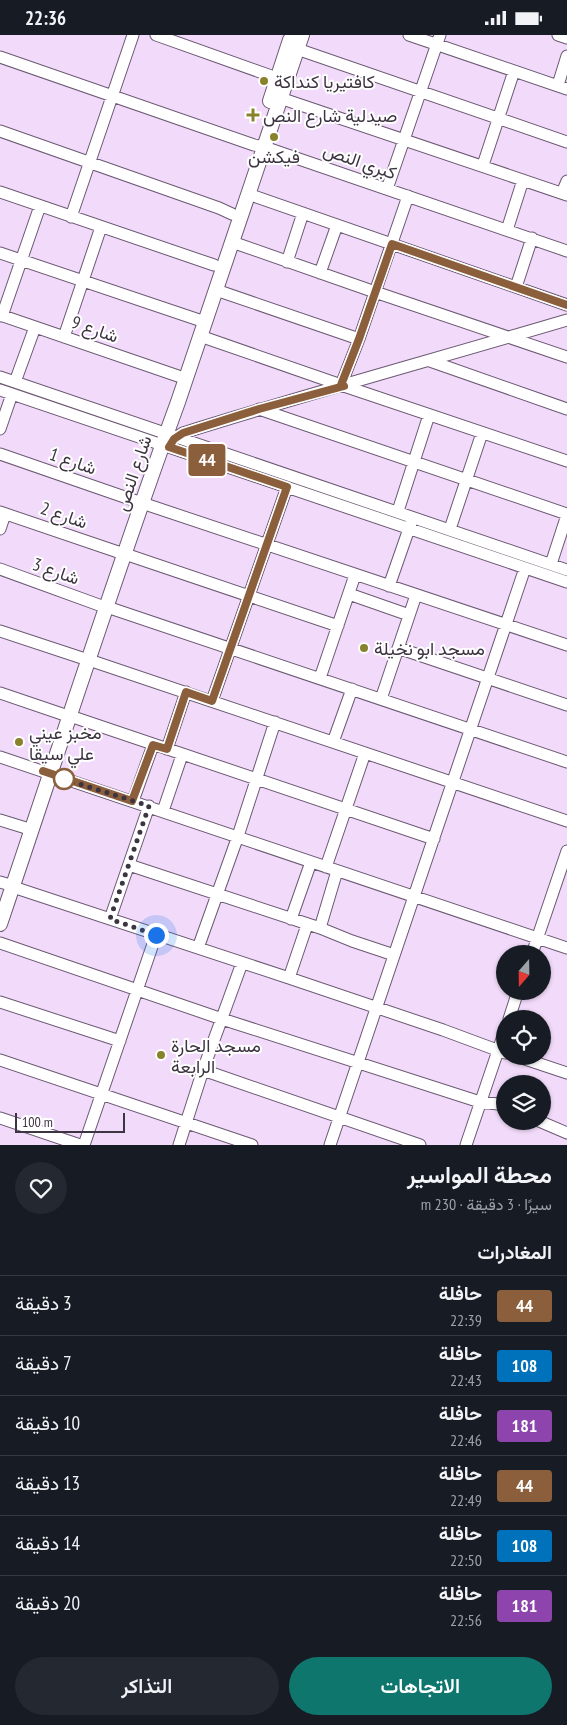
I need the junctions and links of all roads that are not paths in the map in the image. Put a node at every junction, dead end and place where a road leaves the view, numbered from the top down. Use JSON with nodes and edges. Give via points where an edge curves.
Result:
{"nodes":[{"id":1,"x":133,"y":35,"type":"edge"},
{"id":2,"x":156,"y":35,"type":"edge"},
{"id":3,"x":292,"y":35,"type":"edge"},
{"id":4,"x":302,"y":35,"type":"edge"},
{"id":5,"x":409,"y":35,"type":"edge"},
{"id":6,"x":558,"y":35,"type":"edge"},
{"id":7,"x":567,"y":38,"type":"edge"},
{"id":8,"x":438,"y":40,"type":"edge"},
{"id":9,"x":297,"y":49,"type":"junction"},
{"id":10,"x":567,"y":56,"type":"edge"},
{"id":11,"x":0,"y":57,"type":"edge"},
{"id":12,"x":514,"y":71,"type":"junction"},
{"id":13,"x":277,"y":78,"type":"junction"},
{"id":14,"x":562,"y":87,"type":"edge"},
{"id":15,"x":420,"y":91,"type":"junction"},
{"id":16,"x":113,"y":96,"type":"junction"},
{"id":17,"x":280,"y":98,"type":"junction"},
{"id":18,"x":499,"y":119,"type":"junction"},
{"id":19,"x":0,"y":131,"type":"edge"},
{"id":20,"x":404,"y":139,"type":"junction"},
{"id":21,"x":567,"y":142,"type":"edge"},
{"id":22,"x":259,"y":146,"type":"junction"},
{"id":23,"x":90,"y":161,"type":"junction"},
{"id":24,"x":483,"y":165,"type":"junction"},
{"id":25,"x":524,"y":180,"type":"junction"},
{"id":26,"x":567,"y":181,"type":"edge"},
{"id":27,"x":387,"y":189,"type":"junction"},
{"id":28,"x":0,"y":193,"type":"edge"},
{"id":29,"x":248,"y":193,"type":"junction"},
{"id":30,"x":565,"y":194,"type":"edge"},
{"id":31,"x":408,"y":196,"type":"junction"},
{"id":32,"x":40,"y":206,"type":"junction"},
{"id":33,"x":303,"y":213,"type":"junction"},
{"id":34,"x":232,"y":214,"type":"junction"},
{"id":35,"x":71,"y":217,"type":"junction"},
{"id":36,"x":337,"y":225,"type":"junction"},
{"id":37,"x":101,"y":227,"type":"junction"},
{"id":38,"x":507,"y":229,"type":"junction"},
{"id":39,"x":532,"y":238,"type":"junction"},
{"id":40,"x":232,"y":241,"type":"junction"},
{"id":41,"x":392,"y":244,"type":"junction"},
{"id":42,"x":567,"y":251,"type":"edge"},
{"id":43,"x":0,"y":253,"type":"edge"},
{"id":44,"x":22,"y":260,"type":"junction"},
{"id":45,"x":287,"y":261,"type":"junction"},
{"id":46,"x":214,"y":265,"type":"junction"},
{"id":47,"x":320,"y":273,"type":"junction"},
{"id":48,"x":84,"y":281,"type":"junction"},
{"id":49,"x":516,"y":287,"type":"junction"},
{"id":50,"x":216,"y":290,"type":"junction"},
{"id":51,"x":375,"y":292,"type":"junction"},
{"id":52,"x":567,"y":305,"type":"edge"},
{"id":53,"x":1,"y":316,"type":"edge"},
{"id":54,"x":567,"y":320,"type":"edge"},
{"id":55,"x":201,"y":321,"type":"junction"},
{"id":56,"x":35,"y":327,"type":"junction"},
{"id":57,"x":200,"y":336,"type":"junction"},
{"id":58,"x":64,"y":337,"type":"junction"},
{"id":59,"x":508,"y":337,"type":"junction"},
{"id":60,"x":359,"y":339,"type":"junction"},
{"id":61,"x":567,"y":357,"type":"edge"},
{"id":62,"x":430,"y":361,"type":"junction"},
{"id":63,"x":178,"y":376,"type":"junction"},
{"id":64,"x":0,"y":377,"type":"edge"},
{"id":65,"x":342,"y":386,"type":"junction"},
{"id":66,"x":14,"y":388,"type":"junction"},
{"id":67,"x":0,"y":390,"type":"edge"},
{"id":68,"x":259,"y":409,"type":"junction"},
{"id":69,"x":567,"y":409,"type":"edge"},
{"id":70,"x":429,"y":415,"type":"junction"},
{"id":71,"x":0,"y":429,"type":"edge"},
{"id":72,"x":482,"y":433,"type":"junction"},
{"id":73,"x":165,"y":439,"type":"junction"},
{"id":74,"x":0,"y":454,"type":"edge"},
{"id":75,"x":567,"y":461,"type":"edge"},
{"id":76,"x":413,"y":463,"type":"junction"},
{"id":77,"x":466,"y":481,"type":"junction"},
{"id":78,"x":287,"y":487,"type":"junction"},
{"id":79,"x":139,"y":502,"type":"junction"},
{"id":80,"x":398,"y":511,"type":"junction"},
{"id":81,"x":3,"y":513,"type":"edge"},
{"id":82,"x":567,"y":515,"type":"edge"},
{"id":83,"x":413,"y":516,"type":"junction"},
{"id":84,"x":409,"y":528,"type":"junction"},
{"id":85,"x":0,"y":529,"type":"edge"},
{"id":86,"x":450,"y":529,"type":"junction"},
{"id":87,"x":267,"y":544,"type":"junction"},
{"id":88,"x":121,"y":553,"type":"junction"},
{"id":89,"x":551,"y":564,"type":"junction"},
{"id":90,"x":525,"y":568,"type":"junction"},
{"id":91,"x":0,"y":569,"type":"edge"},
{"id":92,"x":567,"y":570,"type":"edge"},
{"id":93,"x":355,"y":575,"type":"junction"},
{"id":94,"x":567,"y":582,"type":"edge"},
{"id":95,"x":389,"y":586,"type":"junction"},
{"id":96,"x":349,"y":594,"type":"junction"},
{"id":97,"x":416,"y":595,"type":"junction"},
{"id":98,"x":249,"y":596,"type":"junction"},
{"id":99,"x":103,"y":606,"type":"junction"},
{"id":100,"x":409,"y":615,"type":"junction"},
{"id":101,"x":506,"y":625,"type":"junction"},
{"id":102,"x":338,"y":626,"type":"junction"},
{"id":103,"x":0,"y":631,"type":"edge"},
{"id":104,"x":567,"y":645,"type":"edge"},
{"id":105,"x":231,"y":648,"type":"junction"},
{"id":106,"x":398,"y":648,"type":"junction"},
{"id":107,"x":86,"y":659,"type":"junction"},
{"id":108,"x":320,"y":678,"type":"junction"},
{"id":109,"x":488,"y":678,"type":"junction"},
{"id":110,"x":352,"y":689,"type":"junction"},
{"id":111,"x":186,"y":692,"type":"junction"},
{"id":112,"x":0,"y":693,"type":"edge"},
{"id":113,"x":381,"y":699,"type":"junction"},
{"id":114,"x":212,"y":701,"type":"junction"},
{"id":115,"x":567,"y":705,"type":"edge"},
{"id":116,"x":66,"y":715,"type":"junction"},
{"id":117,"x":275,"y":722,"type":"junction"},
{"id":118,"x":471,"y":730,"type":"junction"},
{"id":119,"x":333,"y":742,"type":"junction"},
{"id":120,"x":153,"y":745,"type":"junction"},
{"id":121,"x":167,"y":749,"type":"junction"},
{"id":122,"x":366,"y":753,"type":"junction"},
{"id":123,"x":182,"y":755,"type":"junction"},
{"id":124,"x":0,"y":757,"type":"edge"},
{"id":125,"x":567,"y":763,"type":"edge"},
{"id":126,"x":47,"y":773,"type":"junction"},
{"id":127,"x":257,"y":780,"type":"junction"},
{"id":128,"x":453,"y":783,"type":"junction"},
{"id":129,"x":132,"y":801,"type":"junction"},
{"id":130,"x":149,"y":806,"type":"junction"},
{"id":131,"x":346,"y":809,"type":"junction"},
{"id":132,"x":163,"y":811,"type":"junction"},
{"id":133,"x":0,"y":820,"type":"edge"},
{"id":134,"x":567,"y":821,"type":"edge"},
{"id":135,"x":26,"y":829,"type":"junction"},
{"id":136,"x":238,"y":836,"type":"junction"},
{"id":137,"x":434,"y":839,"type":"junction"},
{"id":138,"x":567,"y":851,"type":"edge"},
{"id":139,"x":311,"y":862,"type":"junction"},
{"id":140,"x":129,"y":865,"type":"junction"},
{"id":141,"x":331,"y":869,"type":"junction"},
{"id":142,"x":7,"y":884,"type":"edge"},
{"id":143,"x":217,"y":895,"type":"junction"},
{"id":144,"x":413,"y":895,"type":"junction"},
{"id":145,"x":0,"y":905,"type":"edge"},
{"id":146,"x":110,"y":919,"type":"junction"},
{"id":147,"x":291,"y":919,"type":"junction"},
{"id":148,"x":0,"y":924,"type":"edge"},
{"id":149,"x":307,"y":925,"type":"junction"},
{"id":150,"x":320,"y":928,"type":"junction"},
{"id":151,"x":156,"y":935,"type":"junction"},
{"id":152,"x":538,"y":937,"type":"junction"},
{"id":153,"x":0,"y":943,"type":"edge"},
{"id":154,"x":535,"y":945,"type":"edge"},
{"id":155,"x":198,"y":948,"type":"junction"},
{"id":156,"x":567,"y":948,"type":"edge"},
{"id":157,"x":394,"y":955,"type":"junction"},
{"id":158,"x":242,"y":963,"type":"junction"},
{"id":159,"x":289,"y":977,"type":"junction"},
{"id":160,"x":137,"y":989,"type":"junction"},
{"id":161,"x":0,"y":1002,"type":"edge"},
{"id":162,"x":376,"y":1008,"type":"junction"},
{"id":163,"x":222,"y":1019,"type":"junction"},
{"id":164,"x":120,"y":1041,"type":"junction"},
{"id":165,"x":496,"y":1050,"type":"edge"},
{"id":166,"x":0,"y":1060,"type":"edge"},
{"id":167,"x":358,"y":1064,"type":"junction"},
{"id":168,"x":496,"y":1065,"type":"edge"},
{"id":169,"x":543,"y":1065,"type":"edge"},
{"id":170,"x":203,"y":1070,"type":"junction"},
{"id":171,"x":567,"y":1073,"type":"edge"},
{"id":172,"x":101,"y":1094,"type":"junction"},
{"id":173,"x":480,"y":1102,"type":"junction"},
{"id":174,"x":496,"y":1104,"type":"edge"},
{"id":175,"x":339,"y":1116,"type":"junction"},
{"id":176,"x":0,"y":1118,"type":"edge"},
{"id":177,"x":187,"y":1123,"type":"junction"},
{"id":178,"x":551,"y":1126,"type":"edge"},
{"id":179,"x":567,"y":1133,"type":"edge"},
{"id":180,"x":80,"y":1145,"type":"edge"},
{"id":181,"x":84,"y":1145,"type":"edge"},
{"id":182,"x":179,"y":1145,"type":"edge"},
{"id":183,"x":252,"y":1145,"type":"edge"},
{"id":184,"x":330,"y":1145,"type":"edge"},
{"id":185,"x":420,"y":1145,"type":"edge"},
{"id":186,"x":466,"y":1145,"type":"edge"}],
"edges":[{"from":1,"to":16,"type":"street"},
{"from":2,"to":13,"type":"street"},
{"from":3,"to":13,"type":"main road","name":"شارع النص"},
{"from":4,"to":9,"type":"main road","name":"شارع النص"},
{"from":5,"to":8,"type":"street"},
{"from":6,"to":7,"type":"street"},
{"from":8,"to":12,"type":"street"},
{"from":8,"to":15,"type":"street"},
{"from":9,"to":15,"type":"street"},
{"from":9,"to":17,"type":"main road","name":"شارع النص"},
{"from":10,"to":14,"type":"street"},
{"from":11,"to":16,"type":"street","name":"كبري النص"},
{"from":12,"to":14,"type":"street"},
{"from":12,"to":18,"type":"street"},
{"from":13,"to":22,"type":"main road","name":"شارع النص"},
{"from":15,"to":18,"type":"street"},
{"from":15,"to":20,"type":"street"},
{"from":16,"to":22,"type":"street","name":"كبري النص"},
{"from":16,"to":23,"type":"street"},
{"from":17,"to":20,"type":"street"},
{"from":17,"to":22,"type":"main road","name":"شارع النص"},
{"from":18,"to":21,"type":"street"},
{"from":18,"to":24,"type":"street"},
{"from":19,"to":23,"type":"street"},
{"from":20,"to":24,"type":"street"},
{"from":20,"to":27,"type":"street"},
{"from":22,"to":27,"type":"street","name":"كبري النص"},
{"from":22,"to":29,"type":"main road","name":"شارع النص"},
{"from":22,"to":34,"type":"main road","name":"شارع النص"},
{"from":23,"to":34,"type":"street"},
{"from":23,"to":35,"type":"street"},
{"from":24,"to":25,"type":"street"},
{"from":25,"to":30,"type":"street"},
{"from":25,"to":38,"type":"street"},
{"from":26,"to":30,"type":"street"},
{"from":27,"to":31,"type":"street","name":"كبري النص"},
{"from":28,"to":32,"type":"street"},
{"from":29,"to":33,"type":"street"},
{"from":29,"to":40,"type":"main road","name":"شارع النص"},
{"from":31,"to":38,"type":"street","name":"كبري النص"},
{"from":31,"to":41,"type":"street"},
{"from":32,"to":35,"type":"street"},
{"from":32,"to":44,"type":"street"},
{"from":33,"to":36,"type":"street"},
{"from":33,"to":45,"type":"street"},
{"from":34,"to":46,"type":"main road","name":"شارع النص"},
{"from":35,"to":37,"type":"street"},
{"from":36,"to":41,"type":"street"},
{"from":36,"to":47,"type":"street"},
{"from":37,"to":46,"type":"street"},
{"from":37,"to":48,"type":"street"},
{"from":38,"to":39,"type":"street","name":"كبري النص"},
{"from":39,"to":42,"type":"street","name":"كبري النص"},
{"from":39,"to":49,"type":"street"},
{"from":40,"to":45,"type":"street"},
{"from":40,"to":50,"type":"main road","name":"شارع النص"},
{"from":41,"to":49,"type":"street"},
{"from":41,"to":51,"type":"street"},
{"from":43,"to":44,"type":"street"},
{"from":44,"to":48,"type":"street"},
{"from":44,"to":53,"type":"street"},
{"from":45,"to":47,"type":"street"},
{"from":46,"to":55,"type":"main road","name":"شارع النص"},
{"from":47,"to":51,"type":"street"},
{"from":48,"to":55,"type":"street"},
{"from":48,"to":58,"type":"street"},
{"from":49,"to":52,"type":"street"},
{"from":50,"to":55,"type":"main road","name":"شارع النص"},
{"from":50,"to":60,"type":"street"},
{"from":51,"to":59,"type":"street"},
{"from":51,"to":60,"type":"street"},
{"from":53,"to":56,"type":"street","name":"شارع 9"},
{"from":54,"to":59,"type":"street"},
{"from":55,"to":57,"type":"main road","name":"شارع النص"},
{"from":55,"to":63,"type":"main road","name":"شارع النص"},
{"from":56,"to":58,"type":"street","name":"شارع 9"},
{"from":56,"to":66,"type":"street"},
{"from":57,"to":65,"type":"street"},
{"from":57,"to":73,"type":"main road","name":"شارع النص"},
{"from":58,"to":63,"type":"street","name":"شارع 9"},
{"from":59,"to":61,"type":"street"},
{"from":59,"to":62,"type":"street"},
{"from":60,"to":65,"type":"street"},
{"from":62,"to":65,"type":"street"},
{"from":62,"to":69,"type":"street"},
{"from":63,"to":73,"type":"main road","name":"شارع النص"},
{"from":64,"to":66,"type":"street"},
{"from":65,"to":68,"type":"street"},
{"from":65,"to":70,"type":"street"},
{"from":66,"to":67,"type":"street"},
{"from":66,"to":71,"type":"street"},
{"from":66,"to":73,"type":"street"},
{"from":68,"to":73,"type":"street"},
{"from":68,"to":76,"type":"street"},
{"from":70,"to":72,"type":"street"},
{"from":70,"to":76,"type":"street"},
{"from":72,"to":75,"type":"street"},
{"from":72,"to":77,"type":"street"},
{"from":73,"to":78,"type":"street"},
{"from":73,"to":79,"type":"main road","name":"شارع النص"},
{"from":73,"to":80,"type":"street"},
{"from":74,"to":79,"type":"street","name":"شارع 1"},
{"from":76,"to":77,"type":"street"},
{"from":76,"to":80,"type":"street"},
{"from":77,"to":82,"type":"street"},
{"from":77,"to":86,"type":"street"},
{"from":78,"to":84,"type":"street"},
{"from":78,"to":87,"type":"street"},
{"from":79,"to":87,"type":"street","name":"شارع 1"},
{"from":79,"to":88,"type":"main road","name":"شارع النص"},
{"from":80,"to":83,"type":"street"},
{"from":81,"to":85,"type":"street"},
{"from":81,"to":88,"type":"street","name":"شارع 2"},
{"from":82,"to":89,"type":"street"},
{"from":83,"to":84,"type":"street"},
{"from":83,"to":86,"type":"street"},
{"from":84,"to":90,"type":"street"},
{"from":84,"to":95,"type":"street"},
{"from":86,"to":89,"type":"street"},
{"from":87,"to":93,"type":"street","name":"شارع 1"},
{"from":87,"to":98,"type":"street"},
{"from":88,"to":98,"type":"street","name":"شارع 2"},
{"from":88,"to":99,"type":"main road","name":"شارع النص"},
{"from":89,"to":92,"type":"street"},
{"from":90,"to":94,"type":"street"},
{"from":90,"to":101,"type":"street"},
{"from":91,"to":99,"type":"street","name":"شارع 3"},
{"from":93,"to":95,"type":"street","name":"شارع 1"},
{"from":93,"to":96,"type":"street"},
{"from":95,"to":97,"type":"street","name":"شارع 1"},
{"from":96,"to":100,"type":"street"},
{"from":96,"to":102,"type":"street"},
{"from":97,"to":100,"type":"street"},
{"from":97,"to":101,"type":"street","name":"شارع 1"},
{"from":98,"to":102,"type":"street","name":"شارع 2"},
{"from":98,"to":105,"type":"street"},
{"from":99,"to":105,"type":"street","name":"شارع 3"},
{"from":99,"to":107,"type":"main road","name":"شارع النص"},
{"from":100,"to":106,"type":"street"},
{"from":101,"to":104,"type":"street","name":"شارع 1"},
{"from":101,"to":109,"type":"street"},
{"from":102,"to":108,"type":"street"},
{"from":103,"to":107,"type":"street"},
{"from":105,"to":108,"type":"street","name":"شارع 3"},
{"from":105,"to":114,"type":"street"},
{"from":106,"to":109,"type":"street"},
{"from":106,"to":113,"type":"street"},
{"from":107,"to":111,"type":"street"},
{"from":107,"to":116,"type":"main road","name":"شارع النص"},
{"from":108,"to":110,"type":"street","name":"شارع 3"},
{"from":109,"to":115,"type":"street"},
{"from":109,"to":118,"type":"street"},
{"from":110,"to":113,"type":"street","name":"شارع 3"},
{"from":110,"to":119,"type":"street"},
{"from":111,"to":114,"type":"street"},
{"from":111,"to":121,"type":"street"},
{"from":112,"to":116,"type":"street"},
{"from":113,"to":118,"type":"street","name":"شارع 3"},
{"from":114,"to":117,"type":"street"},
{"from":116,"to":120,"type":"street"},
{"from":116,"to":126,"type":"main road","name":"شارع النص"},
{"from":117,"to":119,"type":"street"},
{"from":117,"to":127,"type":"street"},
{"from":118,"to":125,"type":"street","name":"شارع 3"},
{"from":118,"to":128,"type":"street"},
{"from":119,"to":122,"type":"street"},
{"from":120,"to":121,"type":"street"},
{"from":120,"to":129,"type":"street"},
{"from":121,"to":123,"type":"street"},
{"from":122,"to":128,"type":"street"},
{"from":122,"to":131,"type":"street"},
{"from":123,"to":127,"type":"street"},
{"from":123,"to":132,"type":"street"},
{"from":124,"to":126,"type":"street"},
{"from":126,"to":129,"type":"street"},
{"from":126,"to":135,"type":"main road","name":"شارع النص"},
{"from":126,"to":142,"type":"main road","name":"شارع النص"},
{"from":127,"to":131,"type":"street"},
{"from":127,"to":136,"type":"street"},
{"from":128,"to":134,"type":"street"},
{"from":128,"to":137,"type":"street"},
{"from":129,"to":130,"type":"street"},
{"from":130,"to":132,"type":"street"},
{"from":130,"to":140,"type":"street"},
{"from":131,"to":137,"type":"street"},
{"from":131,"to":141,"type":"street"},
{"from":132,"to":136,"type":"street"},
{"from":133,"to":135,"type":"street"},
{"from":135,"to":142,"type":"main road","name":"شارع النص"},
{"from":136,"to":139,"type":"street"},
{"from":136,"to":143,"type":"street"},
{"from":137,"to":144,"type":"street"},
{"from":138,"to":152,"type":"street"},
{"from":139,"to":141,"type":"street"},
{"from":139,"to":147,"type":"street"},
{"from":140,"to":143,"type":"street"},
{"from":140,"to":146,"type":"street"},
{"from":141,"to":144,"type":"street"},
{"from":141,"to":150,"type":"street"},
{"from":142,"to":145,"type":"main road","name":"شارع النص"},
{"from":142,"to":146,"type":"street"},
{"from":142,"to":148,"type":"main road","name":"شارع النص"},
{"from":143,"to":147,"type":"street"},
{"from":143,"to":155,"type":"street"},
{"from":144,"to":152,"type":"street"},
{"from":144,"to":157,"type":"street"},
{"from":146,"to":151,"type":"street"},
{"from":147,"to":149,"type":"street"},
{"from":149,"to":150,"type":"street"},
{"from":149,"to":159,"type":"street"},
{"from":150,"to":157,"type":"street"},
{"from":151,"to":155,"type":"street"},
{"from":151,"to":160,"type":"street"},
{"from":152,"to":154,"type":"street"},
{"from":152,"to":156,"type":"street"},
{"from":153,"to":160,"type":"street"},
{"from":155,"to":158,"type":"street"},
{"from":157,"to":162,"type":"street"},
{"from":158,"to":159,"type":"street"},
{"from":158,"to":163,"type":"street"},
{"from":159,"to":162,"type":"street"},
{"from":160,"to":163,"type":"street"},
{"from":160,"to":164,"type":"street"},
{"from":161,"to":164,"type":"street"},
{"from":162,"to":165,"type":"street"},
{"from":162,"to":167,"type":"street"},
{"from":163,"to":167,"type":"street"},
{"from":163,"to":170,"type":"street"},
{"from":164,"to":172,"type":"street"},
{"from":166,"to":172,"type":"street"},
{"from":167,"to":173,"type":"street"},
{"from":167,"to":175,"type":"street"},
{"from":168,"to":173,"type":"street"},
{"from":169,"to":171,"type":"street"},
{"from":170,"to":175,"type":"street"},
{"from":170,"to":177,"type":"street"},
{"from":172,"to":177,"type":"street"},
{"from":172,"to":181,"type":"street"},
{"from":173,"to":174,"type":"street"},
{"from":173,"to":186,"type":"street"},
{"from":175,"to":184,"type":"street"},
{"from":175,"to":185,"type":"street"},
{"from":176,"to":180,"type":"street"},
{"from":177,"to":182,"type":"street"},
{"from":177,"to":183,"type":"street"},
{"from":178,"to":179,"type":"street"}]}
